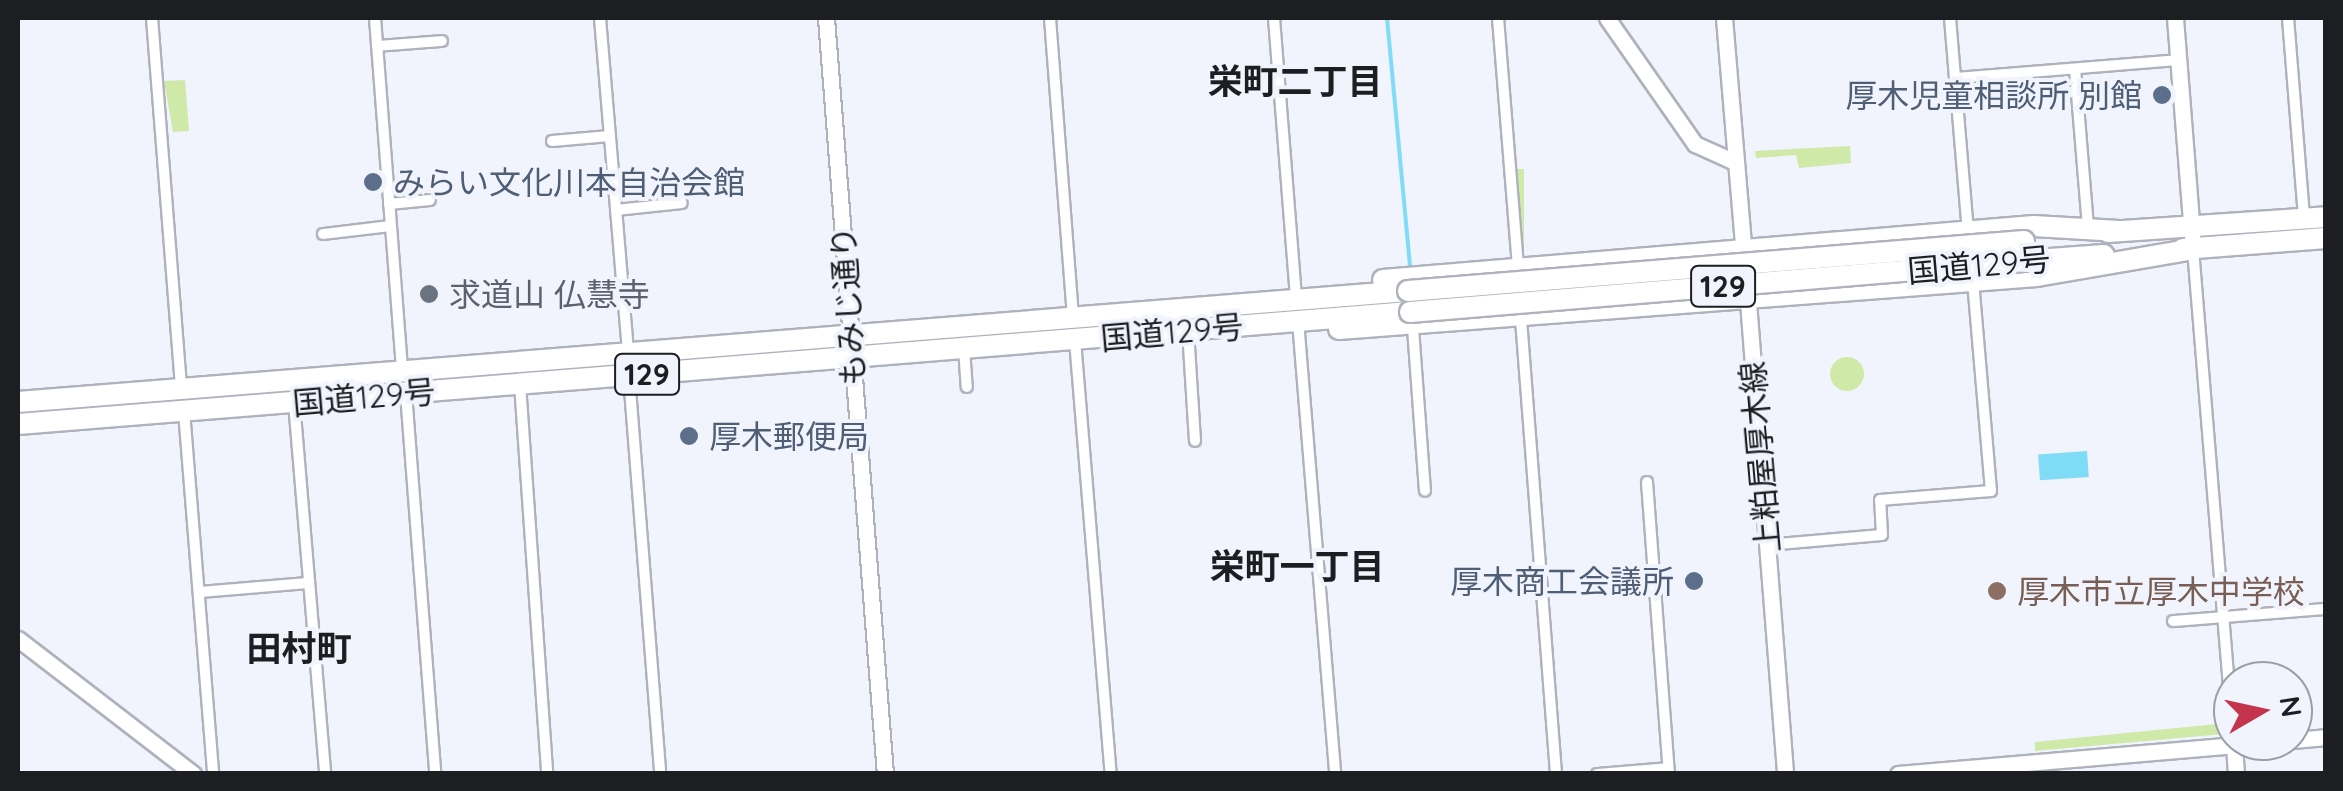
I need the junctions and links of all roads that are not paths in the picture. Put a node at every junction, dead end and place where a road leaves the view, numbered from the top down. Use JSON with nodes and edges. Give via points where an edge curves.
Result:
{"nodes":[{"id":1,"x":152,"y":18,"type":"edge"},
{"id":2,"x":375,"y":18,"type":"edge"},
{"id":3,"x":600,"y":18,"type":"edge"},
{"id":4,"x":826,"y":18,"type":"edge"},
{"id":5,"x":1050,"y":18,"type":"edge"},
{"id":6,"x":1274,"y":18,"type":"edge"},
{"id":7,"x":1498,"y":18,"type":"edge"},
{"id":8,"x":1607,"y":18,"type":"edge"},
{"id":9,"x":1724,"y":18,"type":"edge"},
{"id":10,"x":1950,"y":18,"type":"edge"},
{"id":11,"x":2175,"y":18,"type":"edge"},
{"id":12,"x":2288,"y":18,"type":"edge"},
{"id":13,"x":442,"y":41,"type":"dead end"},
{"id":14,"x":377,"y":46,"type":"junction"},
{"id":15,"x":2178,"y":60,"type":"junction"},
{"id":16,"x":2075,"y":69,"type":"junction"},
{"id":17,"x":1955,"y":78,"type":"junction"},
{"id":18,"x":610,"y":136,"type":"junction"},
{"id":19,"x":552,"y":141,"type":"dead end"},
{"id":20,"x":1735,"y":162,"type":"junction"},
{"id":21,"x":430,"y":200,"type":"dead end"},
{"id":22,"x":682,"y":203,"type":"dead end"},
{"id":23,"x":389,"y":204,"type":"junction"},
{"id":24,"x":616,"y":210,"type":"junction"},
{"id":25,"x":2315,"y":218,"type":"edge"},
{"id":26,"x":2192,"y":225,"type":"junction"},
{"id":27,"x":390,"y":226,"type":"junction"},
{"id":28,"x":2088,"y":226,"type":"junction"},
{"id":29,"x":2119,"y":231,"type":"junction"},
{"id":30,"x":1968,"y":232,"type":"junction"},
{"id":31,"x":323,"y":234,"type":"dead end"},
{"id":32,"x":2326,"y":238,"type":"edge"},
{"id":33,"x":2194,"y":248,"type":"junction"},
{"id":34,"x":1743,"y":250,"type":"junction"},
{"id":35,"x":1518,"y":268,"type":"junction"},
{"id":36,"x":1973,"y":282,"type":"junction"},
{"id":37,"x":1296,"y":296,"type":"junction"},
{"id":38,"x":1748,"y":300,"type":"junction"},
{"id":39,"x":1410,"y":310,"type":"junction"},
{"id":40,"x":1074,"y":317,"type":"junction"},
{"id":41,"x":1521,"y":319,"type":"junction"},
{"id":42,"x":1291,"y":323,"type":"junction"},
{"id":43,"x":1188,"y":330,"type":"junction"},
{"id":44,"x":850,"y":335,"type":"junction"},
{"id":45,"x":1075,"y":340,"type":"junction"},
{"id":46,"x":964,"y":348,"type":"junction"},
{"id":47,"x":628,"y":353,"type":"junction"},
{"id":48,"x":851,"y":358,"type":"junction"},
{"id":49,"x":402,"y":371,"type":"junction"},
{"id":50,"x":629,"y":376,"type":"junction"},
{"id":51,"x":520,"y":384,"type":"junction"},
{"id":52,"x":967,"y":387,"type":"dead end"},
{"id":53,"x":181,"y":389,"type":"junction"},
{"id":54,"x":406,"y":393,"type":"junction"},
{"id":55,"x":18,"y":402,"type":"edge"},
{"id":56,"x":294,"y":402,"type":"junction"},
{"id":57,"x":184,"y":411,"type":"junction"},
{"id":58,"x":18,"y":424,"type":"edge"},
{"id":59,"x":1195,"y":441,"type":"dead end"},
{"id":60,"x":1648,"y":482,"type":"dead end"},
{"id":61,"x":1425,"y":490,"type":"dead end"},
{"id":62,"x":1767,"y":545,"type":"junction"},
{"id":63,"x":310,"y":583,"type":"junction"},
{"id":64,"x":199,"y":592,"type":"junction"},
{"id":65,"x":324,"y":600,"type":"dead end"},
{"id":66,"x":311,"y":601,"type":"junction"},
{"id":67,"x":2326,"y":610,"type":"edge"},
{"id":68,"x":2224,"y":618,"type":"junction"},
{"id":69,"x":2173,"y":621,"type":"dead end"},
{"id":70,"x":18,"y":639,"type":"edge"},
{"id":71,"x":2227,"y":661,"type":"edge"},
{"id":72,"x":2213,"y":743,"type":"edge"},
{"id":73,"x":2006,"y":768,"type":"edge"},
{"id":74,"x":1669,"y":771,"type":"edge"},
{"id":75,"x":194,"y":774,"type":"edge"},
{"id":76,"x":213,"y":774,"type":"edge"},
{"id":77,"x":325,"y":774,"type":"edge"},
{"id":78,"x":435,"y":774,"type":"edge"},
{"id":79,"x":547,"y":774,"type":"edge"},
{"id":80,"x":660,"y":774,"type":"edge"},
{"id":81,"x":884,"y":774,"type":"edge"},
{"id":82,"x":1111,"y":774,"type":"edge"},
{"id":83,"x":1335,"y":774,"type":"edge"},
{"id":84,"x":1556,"y":774,"type":"edge"},
{"id":85,"x":1597,"y":774,"type":"edge"},
{"id":86,"x":1785,"y":774,"type":"edge"},
{"id":87,"x":1898,"y":774,"type":"edge"}],
"edges":[{"from":1,"to":53,"type":"street"},
{"from":2,"to":14,"type":"street"},
{"from":3,"to":18,"type":"street"},
{"from":4,"to":44,"type":"street","name":"もみじ通り"},
{"from":5,"to":40,"type":"street"},
{"from":6,"to":37,"type":"street"},
{"from":7,"to":35,"type":"street"},
{"from":8,"to":20,"type":"street","via":[[1695,144]]},
{"from":9,"to":20,"type":"street","name":"上粕屋厚木線"},
{"from":10,"to":17,"type":"street"},
{"from":11,"to":15,"type":"street"},
{"from":12,"to":25,"type":"street"},
{"from":13,"to":14,"type":"street"},
{"from":14,"to":23,"type":"street"},
{"from":15,"to":16,"type":"street"},
{"from":15,"to":26,"type":"street"},
{"from":16,"to":17,"type":"street"},
{"from":16,"to":28,"type":"street"},
{"from":17,"to":30,"type":"street"},
{"from":18,"to":19,"type":"street"},
{"from":18,"to":24,"type":"street"},
{"from":20,"to":34,"type":"street","name":"上粕屋厚木線"},
{"from":21,"to":23,"type":"street"},
{"from":22,"to":24,"type":"street"},
{"from":23,"to":27,"type":"street"},
{"from":24,"to":47,"type":"street"},
{"from":25,"to":26,"type":"highway","name":"国道129号","number":"129"},
{"from":26,"to":29,"type":"highway","name":"国道129号","number":"129"},
{"from":26,"to":33,"type":"street"},
{"from":27,"to":31,"type":"street"},
{"from":27,"to":49,"type":"street"},
{"from":28,"to":29,"type":"highway","number":"129"},
{"from":28,"to":30,"type":"highway","number":"129"},
{"from":29,"to":39,"type":"highway","name":"国道129号","number":"129","bridge":true},
{"from":30,"to":34,"type":"highway","number":"129"},
{"from":32,"to":33,"type":"highway","name":"国道129号","number":"129"},
{"from":33,"to":36,"type":"highway","number":"129"},
{"from":33,"to":39,"type":"highway","name":"国道129号","number":"129","bridge":true},
{"from":33,"to":68,"type":"street"},
{"from":34,"to":35,"type":"highway","number":"129"},
{"from":34,"to":38,"type":"street","name":"上粕屋厚木線"},
{"from":35,"to":37,"type":"highway","number":"129"},
{"from":36,"to":38,"type":"highway","number":"129"},
{"from":36,"to":62,"type":"street","via":[[1991,492],[1880,500],[1882,535]]},
{"from":37,"to":39,"type":"highway","name":"国道129号","number":"129"},
{"from":37,"to":40,"type":"highway","name":"国道129号","number":"129"},
{"from":38,"to":41,"type":"highway","number":"129"},
{"from":38,"to":62,"type":"street","name":"上粕屋厚木線"},
{"from":39,"to":41,"type":"highway","number":"129"},
{"from":39,"to":42,"type":"highway","name":"国道129号","number":"129"},
{"from":39,"to":61,"type":"street"},
{"from":40,"to":44,"type":"highway","name":"国道129号","number":"129"},
{"from":41,"to":84,"type":"street"},
{"from":42,"to":43,"type":"highway","name":"国道129号","number":"129"},
{"from":42,"to":83,"type":"street"},
{"from":43,"to":45,"type":"highway","name":"国道129号","number":"129"},
{"from":43,"to":59,"type":"street"},
{"from":44,"to":47,"type":"highway","name":"国道129号","number":"129"},
{"from":44,"to":48,"type":"street","name":"もみじ通り"},
{"from":45,"to":46,"type":"highway","name":"国道129号","number":"129"},
{"from":45,"to":82,"type":"street"},
{"from":46,"to":48,"type":"highway","name":"国道129号","number":"129"},
{"from":46,"to":52,"type":"street"},
{"from":47,"to":49,"type":"highway","name":"国道129号","number":"129"},
{"from":48,"to":50,"type":"highway","name":"国道129号","number":"129"},
{"from":48,"to":81,"type":"street","name":"もみじ通り"},
{"from":49,"to":53,"type":"highway","name":"国道129号","number":"129"},
{"from":50,"to":51,"type":"highway","name":"国道129号","number":"129"},
{"from":50,"to":80,"type":"street"},
{"from":51,"to":54,"type":"highway","name":"国道129号","number":"129"},
{"from":51,"to":79,"type":"street"},
{"from":53,"to":55,"type":"highway","name":"国道129号","number":"129"},
{"from":54,"to":56,"type":"highway","name":"国道129号","number":"129"},
{"from":54,"to":78,"type":"street"},
{"from":56,"to":57,"type":"highway","name":"国道129号","number":"129"},
{"from":56,"to":63,"type":"street"},
{"from":57,"to":58,"type":"highway","name":"国道129号","number":"129"},
{"from":57,"to":64,"type":"street"},
{"from":60,"to":74,"type":"street"},
{"from":62,"to":86,"type":"street","name":"上粕屋厚木線"},
{"from":63,"to":64,"type":"street"},
{"from":63,"to":66,"type":"street"},
{"from":64,"to":76,"type":"street"},
{"from":65,"to":66,"type":"street"},
{"from":66,"to":77,"type":"street"},
{"from":67,"to":68,"type":"street"},
{"from":68,"to":69,"type":"street"},
{"from":68,"to":71,"type":"street"},
{"from":70,"to":75,"type":"street"},
{"from":72,"to":73,"type":"street"},
{"from":73,"to":87,"type":"street"},
{"from":74,"to":85,"type":"street"}]}
